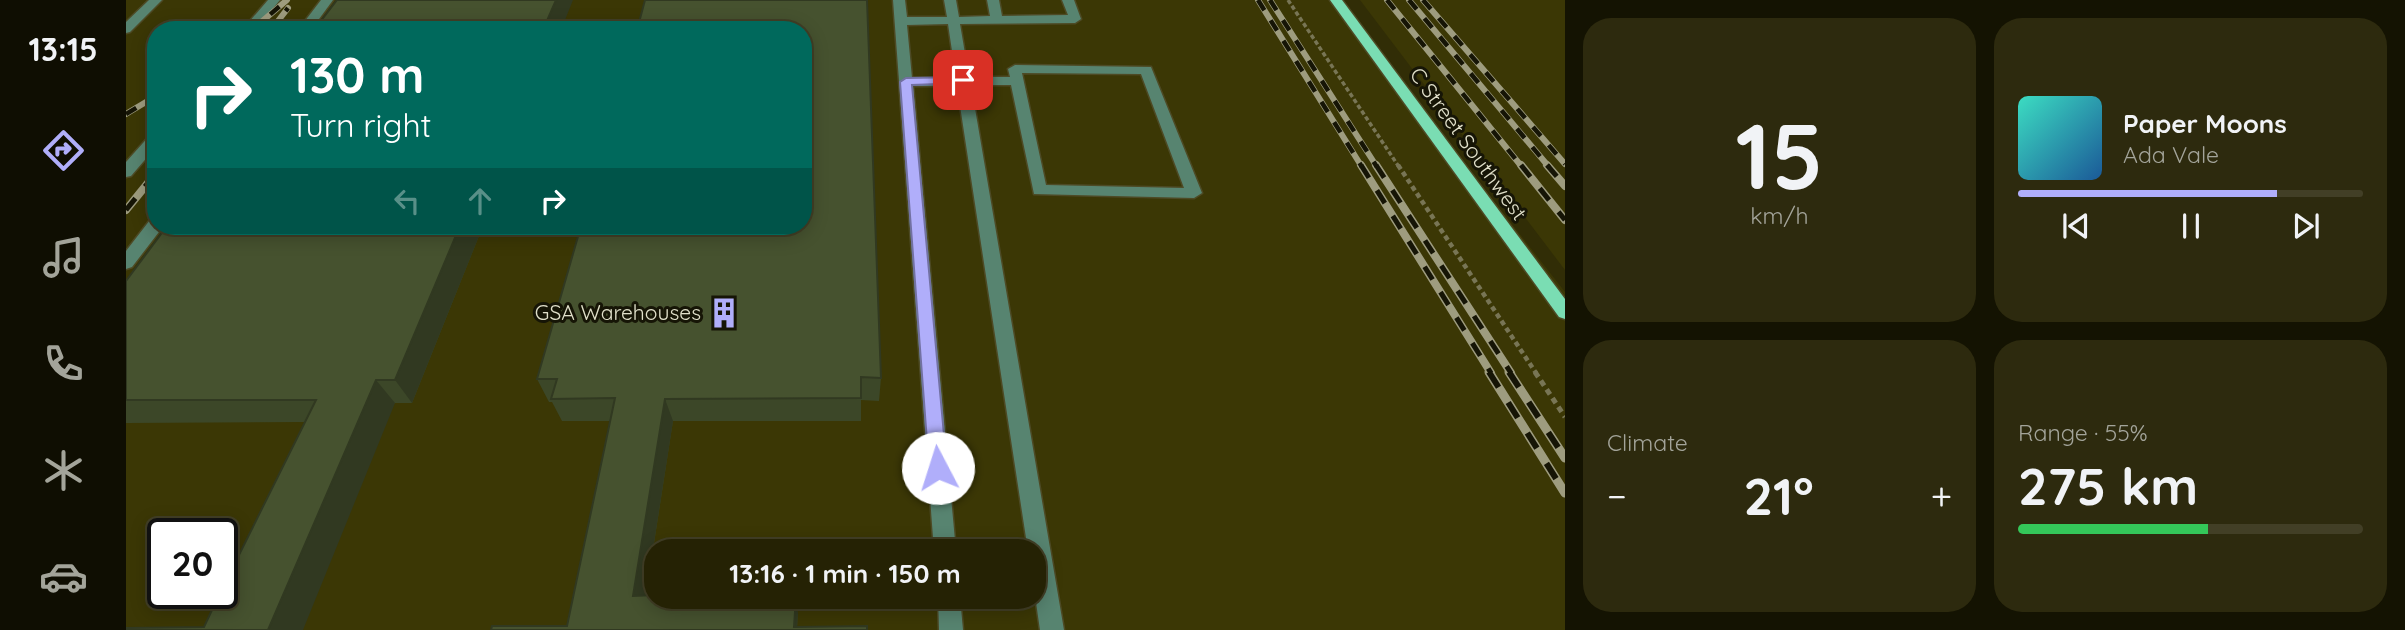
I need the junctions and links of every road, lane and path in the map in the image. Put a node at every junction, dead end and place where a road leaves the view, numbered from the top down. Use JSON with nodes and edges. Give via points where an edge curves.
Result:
{"nodes":[{"id":1,"x":156,"y":0,"type":"edge"},
{"id":2,"x":274,"y":0,"type":"edge"},
{"id":3,"x":327,"y":0,"type":"edge"},
{"id":4,"x":899,"y":0,"type":"edge"},
{"id":5,"x":950,"y":0,"type":"edge"},
{"id":6,"x":993,"y":0,"type":"edge"},
{"id":7,"x":1068,"y":0,"type":"edge"},
{"id":8,"x":1288,"y":0,"type":"edge"},
{"id":9,"x":1336,"y":0,"type":"edge"},
{"id":10,"x":953,"y":20,"type":"junction"},
{"id":11,"x":998,"y":20,"type":"junction"},
{"id":12,"x":256,"y":21,"type":"edge"},
{"id":13,"x":311,"y":21,"type":"edge"},
{"id":14,"x":901,"y":21,"type":"junction"},
{"id":15,"x":126,"y":29,"type":"edge"},
{"id":16,"x":963,"y":80,"type":"junction"},
{"id":17,"x":1018,"y":81,"type":"junction"},
{"id":18,"x":906,"y":82,"type":"junction"},
{"id":19,"x":147,"y":148,"type":"edge"},
{"id":20,"x":126,"y":172,"type":"edge"},
{"id":21,"x":148,"y":235,"type":"edge"},
{"id":22,"x":126,"y":263,"type":"edge"},
{"id":23,"x":1565,"y":312,"type":"edge"},
{"id":24,"x":1565,"y":416,"type":"edge"},
{"id":25,"x":944,"y":539,"type":"edge"},
{"id":26,"x":949,"y":609,"type":"edge"},
{"id":27,"x":951,"y":630,"type":"edge"},
{"id":28,"x":1052,"y":630,"type":"edge"}],
"edges":[{"from":1,"to":15,"type":"lane"},
{"from":2,"to":12,"type":"lane"},
{"from":3,"to":13,"type":"lane"},
{"from":4,"to":14,"type":"lane"},
{"from":5,"to":10,"type":"lane"},
{"from":6,"to":11,"type":"lane"},
{"from":7,"to":11,"type":"lane","via":[[1075,19]]},
{"from":8,"to":24,"type":"path"},
{"from":9,"to":23,"type":"main road","name":"C Street Southwest"},
{"from":10,"to":11,"type":"lane"},
{"from":10,"to":14,"type":"lane"},
{"from":10,"to":16,"type":"lane"},
{"from":14,"to":18,"type":"lane"},
{"from":16,"to":17,"type":"lane"},
{"from":16,"to":18,"type":"lane"},
{"from":16,"to":28,"type":"lane"},
{"from":17,"to":17,"type":"lane","via":[[1016,69],[1146,69],[1194,193],[1039,190]]},
{"from":18,"to":25,"type":"lane"},
{"from":19,"to":20,"type":"lane"},
{"from":21,"to":22,"type":"lane"},
{"from":26,"to":27,"type":"lane"}]}
